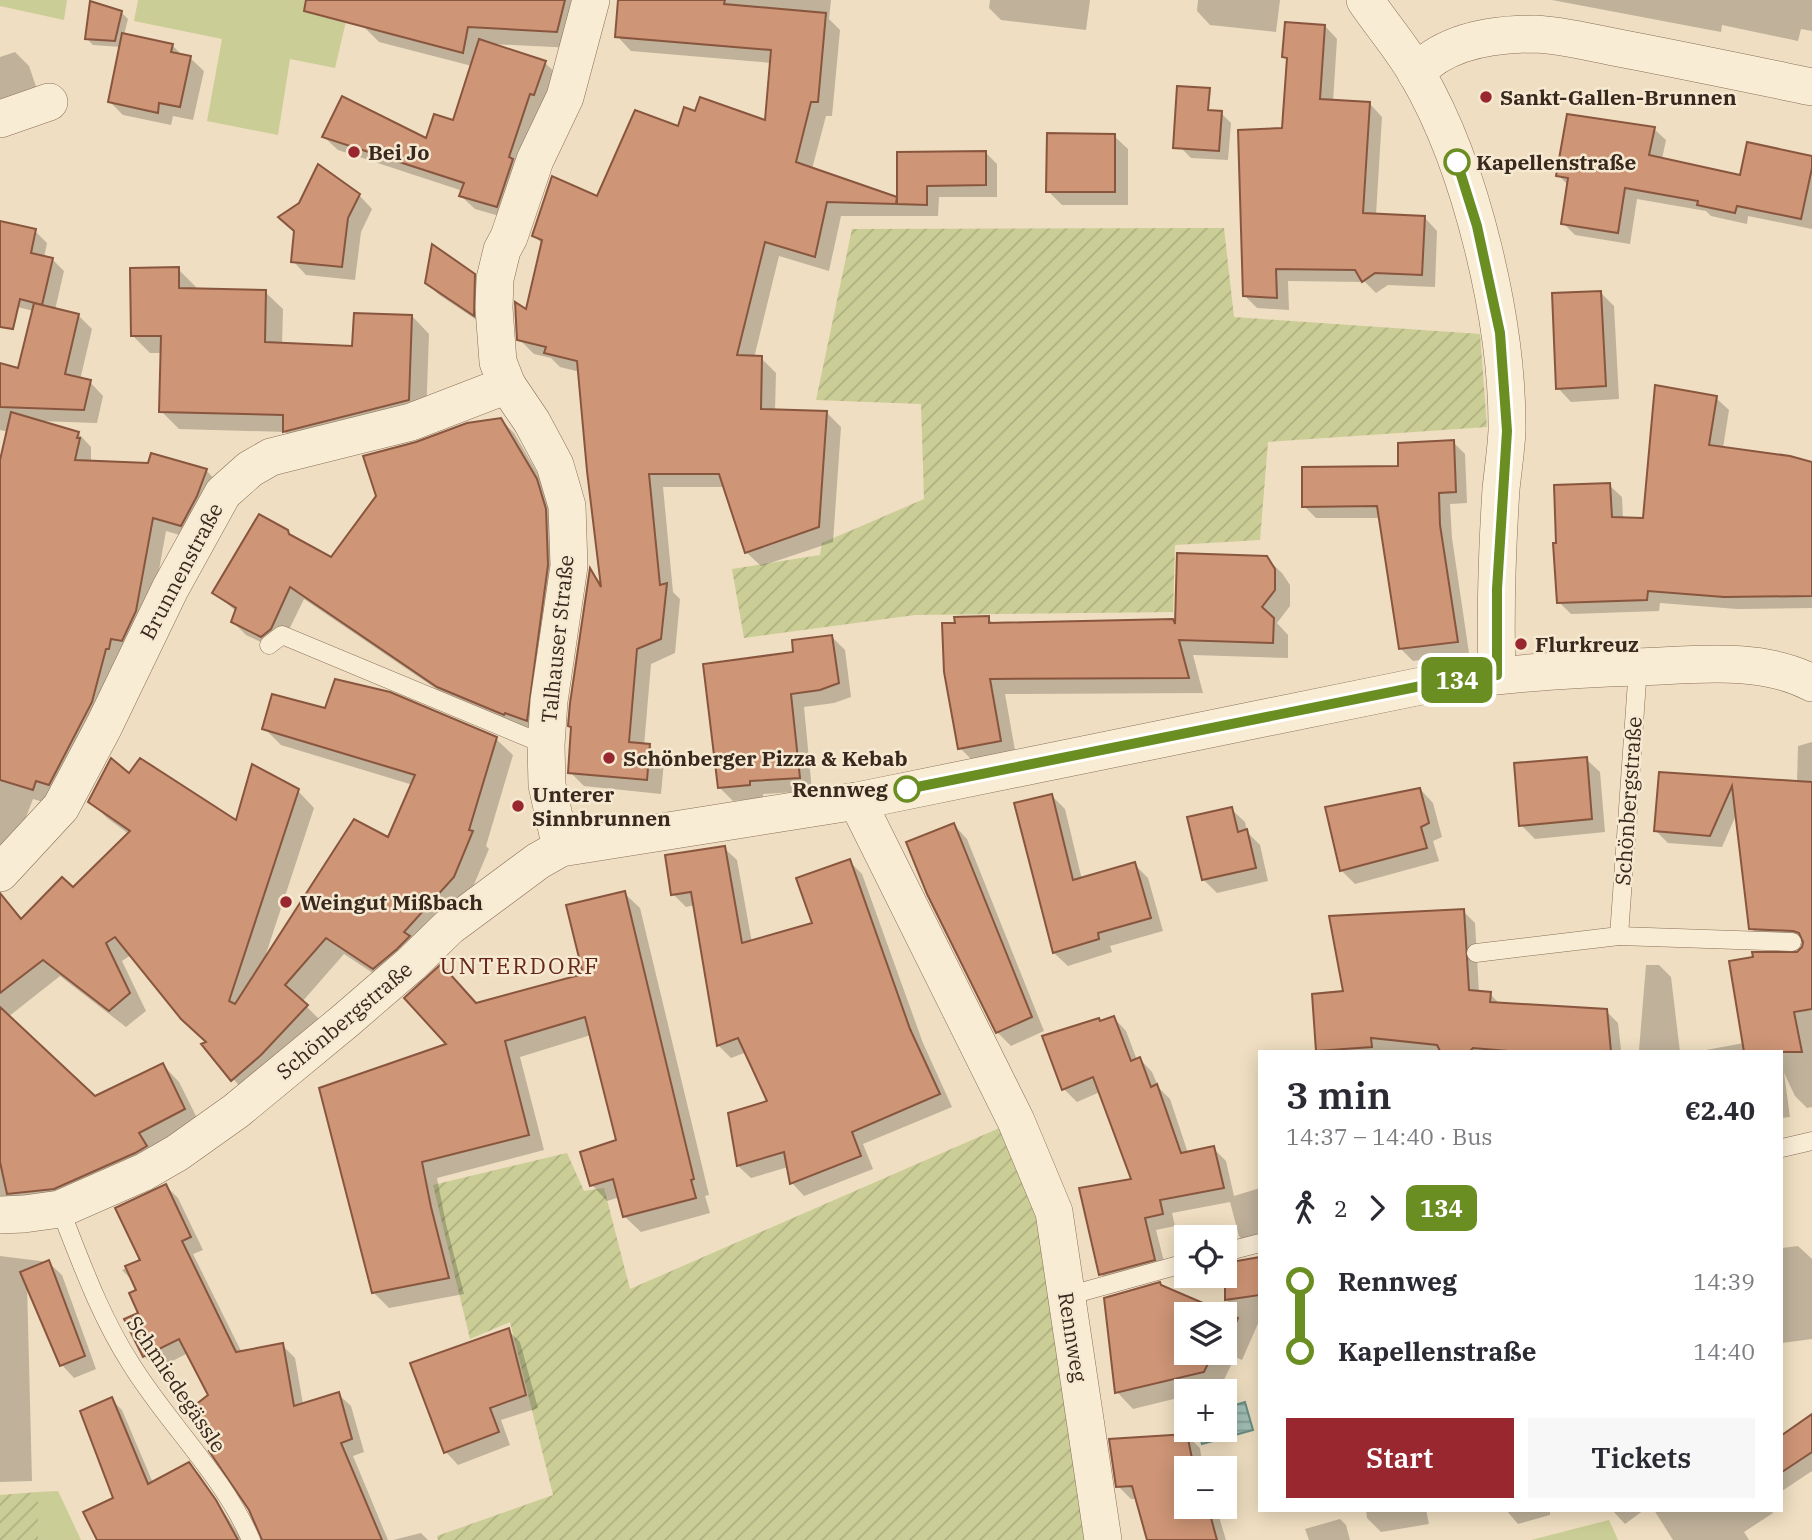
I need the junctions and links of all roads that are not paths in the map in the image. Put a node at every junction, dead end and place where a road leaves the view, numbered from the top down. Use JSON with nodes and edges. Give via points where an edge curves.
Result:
{"nodes":[{"id":1,"x":591,"y":0,"type":"edge"},
{"id":2,"x":1365,"y":0,"type":"edge"},
{"id":3,"x":1416,"y":73,"type":"junction"},
{"id":4,"x":1812,"y":87,"type":"edge"},
{"id":5,"x":49,"y":102,"type":"dead end"},
{"id":6,"x":0,"y":119,"type":"edge"},
{"id":7,"x":507,"y":385,"type":"junction"},
{"id":8,"x":269,"y":645,"type":"dead end"},
{"id":9,"x":1637,"y":667,"type":"junction"},
{"id":10,"x":1497,"y":675,"type":"junction"},
{"id":11,"x":1812,"y":683,"type":"edge"},
{"id":12,"x":546,"y":746,"type":"junction"},
{"id":13,"x":857,"y":801,"type":"junction"},
{"id":14,"x":561,"y":848,"type":"junction"},
{"id":15,"x":0,"y":873,"type":"edge"},
{"id":16,"x":1619,"y":936,"type":"junction"},
{"id":17,"x":1791,"y":942,"type":"dead end"},
{"id":18,"x":1476,"y":953,"type":"dead end"},
{"id":19,"x":1812,"y":1141,"type":"edge"},
{"id":20,"x":1783,"y":1148,"type":"edge"},
{"id":21,"x":60,"y":1209,"type":"junction"},
{"id":22,"x":0,"y":1214,"type":"edge"},
{"id":23,"x":1258,"y":1244,"type":"edge"},
{"id":24,"x":1237,"y":1249,"type":"edge"},
{"id":25,"x":1174,"y":1266,"type":"edge"},
{"id":26,"x":1067,"y":1296,"type":"junction"},
{"id":27,"x":251,"y":1540,"type":"edge"},
{"id":28,"x":1103,"y":1540,"type":"edge"}],
"edges":[{"from":1,"to":7,"type":"street","name":"Talhauser Straße","via":[[565,97],[535,160],[495,279],[494,328],[498,362]]},
{"from":2,"to":3,"type":"street"},
{"from":3,"to":4,"type":"street","via":[[1431,59],[1459,45],[1537,34]]},
{"from":3,"to":10,"type":"street","via":[[1464,183],[1500,333],[1507,431],[1497,589]]},
{"from":5,"to":6,"type":"street"},
{"from":7,"to":12,"type":"street","name":"Talhauser Straße","via":[[555,465],[567,506],[569,566]]},
{"from":7,"to":15,"type":"street","name":"Brunnenstraße","via":[[411,422],[271,457],[223,493],[61,807]]},
{"from":8,"to":12,"type":"lane","via":[[282,635]]},
{"from":9,"to":10,"type":"street","name":"Schönbergstraße"},
{"from":9,"to":11,"type":"street","name":"Schönbergstraße","via":[[1764,668]]},
{"from":9,"to":16,"type":"lane","name":"Schönbergstraße"},
{"from":10,"to":13,"type":"street","name":"Schönbergstraße","via":[[1436,683]]},
{"from":12,"to":14,"type":"street","name":"Talhauser Straße","via":[[547,785]]},
{"from":13,"to":14,"type":"street","name":"Schönbergstraße"},
{"from":13,"to":26,"type":"street","name":"Rennweg","via":[[1016,1121],[1054,1212]]},
{"from":14,"to":21,"type":"street","name":"Schönbergstraße","via":[[449,927],[345,1021],[207,1133],[144,1172]]},
{"from":16,"to":17,"type":"lane"},
{"from":16,"to":18,"type":"lane"},
{"from":19,"to":20,"type":"lane"},
{"from":21,"to":22,"type":"street","name":"Schönbergstraße"},
{"from":21,"to":27,"type":"lane","name":"Schmiedegässle","via":[[97,1304],[131,1364],[224,1490]]},
{"from":23,"to":24,"type":"lane"},
{"from":25,"to":26,"type":"lane"},
{"from":26,"to":28,"type":"street","name":"Rennweg"}]}
